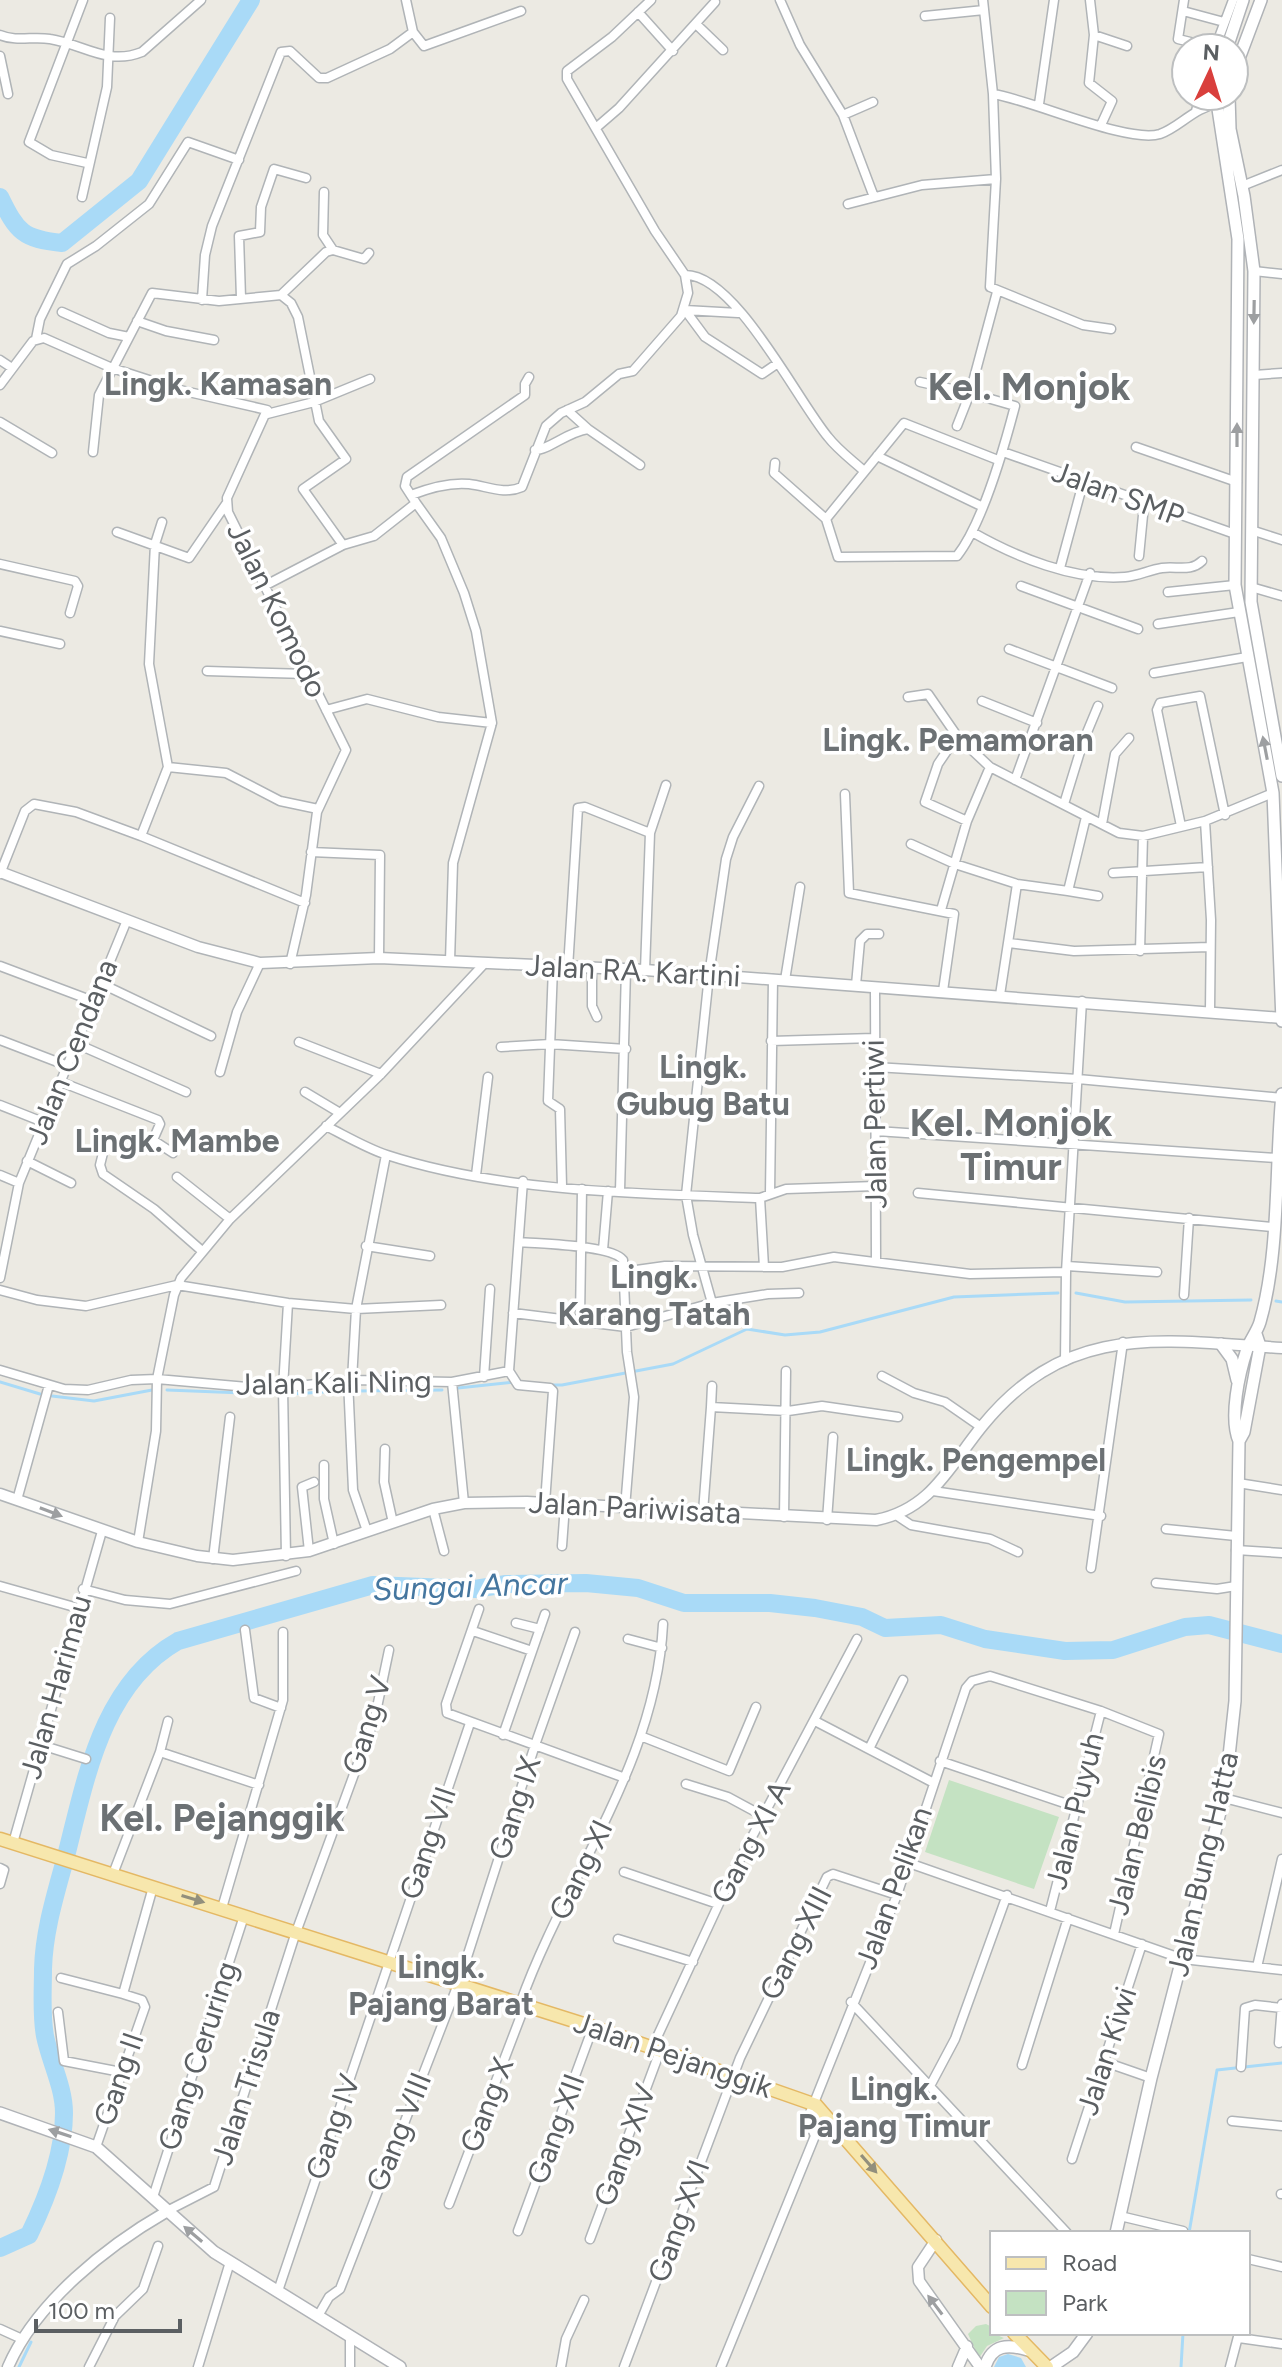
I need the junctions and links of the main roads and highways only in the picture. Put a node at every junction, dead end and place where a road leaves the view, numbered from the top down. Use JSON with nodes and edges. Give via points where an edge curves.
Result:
{"nodes":[{"id":1,"x":1243,"y":0,"type":"edge"},
{"id":2,"x":1261,"y":0,"type":"edge"},
{"id":3,"x":1232,"y":32,"type":"edge"},
{"id":4,"x":1249,"y":32,"type":"edge"},
{"id":5,"x":1224,"y":112,"type":"edge"},
{"id":6,"x":1225,"y":112,"type":"edge"},
{"id":7,"x":1254,"y":338,"type":"junction"},
{"id":8,"x":1238,"y":340,"type":"junction"},
{"id":9,"x":1243,"y":633,"type":"junction"},
{"id":10,"x":1256,"y":633,"type":"junction"},
{"id":11,"x":1282,"y":776,"type":"edge"},
{"id":12,"x":1281,"y":1019,"type":"edge"},
{"id":13,"x":1282,"y":1096,"type":"edge"},
{"id":14,"x":1281,"y":1118,"type":"edge"},
{"id":15,"x":1279,"y":1180,"type":"edge"},
{"id":16,"x":1221,"y":1344,"type":"road end"},
{"id":17,"x":1254,"y":1346,"type":"junction"},
{"id":18,"x":1239,"y":1389,"type":"junction"},
{"id":19,"x":1239,"y":1441,"type":"junction"},
{"id":20,"x":6,"y":1841,"type":"edge"},
{"id":21,"x":0,"y":2113,"type":"edge"},
{"id":22,"x":1116,"y":2231,"type":"edge"},
{"id":23,"x":990,"y":2305,"type":"edge"},
{"id":24,"x":1016,"y":2335,"type":"edge"},
{"id":25,"x":1086,"y":2335,"type":"edge"},
{"id":26,"x":1028,"y":2350,"type":"junction"},
{"id":27,"x":400,"y":2367,"type":"edge"},
{"id":28,"x":982,"y":2367,"type":"edge"},
{"id":29,"x":1049,"y":2367,"type":"edge"}],
"edges":[{"from":1,"to":3,"type":"main road"},
{"from":2,"to":4,"type":"main road"},
{"from":5,"to":8,"type":"main road","via":[[1237,226]]},
{"from":6,"to":7,"type":"main road","one_way":true,"via":[[1254,271]]},
{"from":7,"to":8,"type":"main road"},
{"from":7,"to":10,"type":"main road","via":[[1251,587]]},
{"from":9,"to":8,"type":"main road","one_way":true,"via":[[1235,585]]},
{"from":9,"to":10,"type":"main road"},
{"from":12,"to":9,"type":"main road","one_way":true,"via":[[1273,793]]},
{"from":10,"to":11,"type":"main road"},
{"from":13,"to":14,"type":"main road"},
{"from":14,"to":15,"type":"main road"},
{"from":15,"to":17,"type":"main road"},
{"from":16,"to":18,"type":"main road","via":[[1232,1359]]},
{"from":17,"to":18,"type":"main road"},
{"from":17,"to":19,"type":"main road"},
{"from":18,"to":19,"type":"main road"},
{"from":19,"to":22,"type":"main road","name":"Jalan Bung Hatta","via":[[1234,1722],[1224,1798]]},
{"from":20,"to":23,"type":"main road","name":"Jalan Pejanggik","one_way":true,"via":[[523,2004],[813,2104]]},
{"from":27,"to":21,"type":"main road","one_way":true,"via":[[230,2262],[91,2144]]},
{"from":24,"to":26,"type":"main road"},
{"from":25,"to":29,"type":"main road","via":[[1073,2352]]},
{"from":26,"to":28,"type":"main road","via":[[998,2348]]},
{"from":26,"to":29,"type":"main road"}]}
